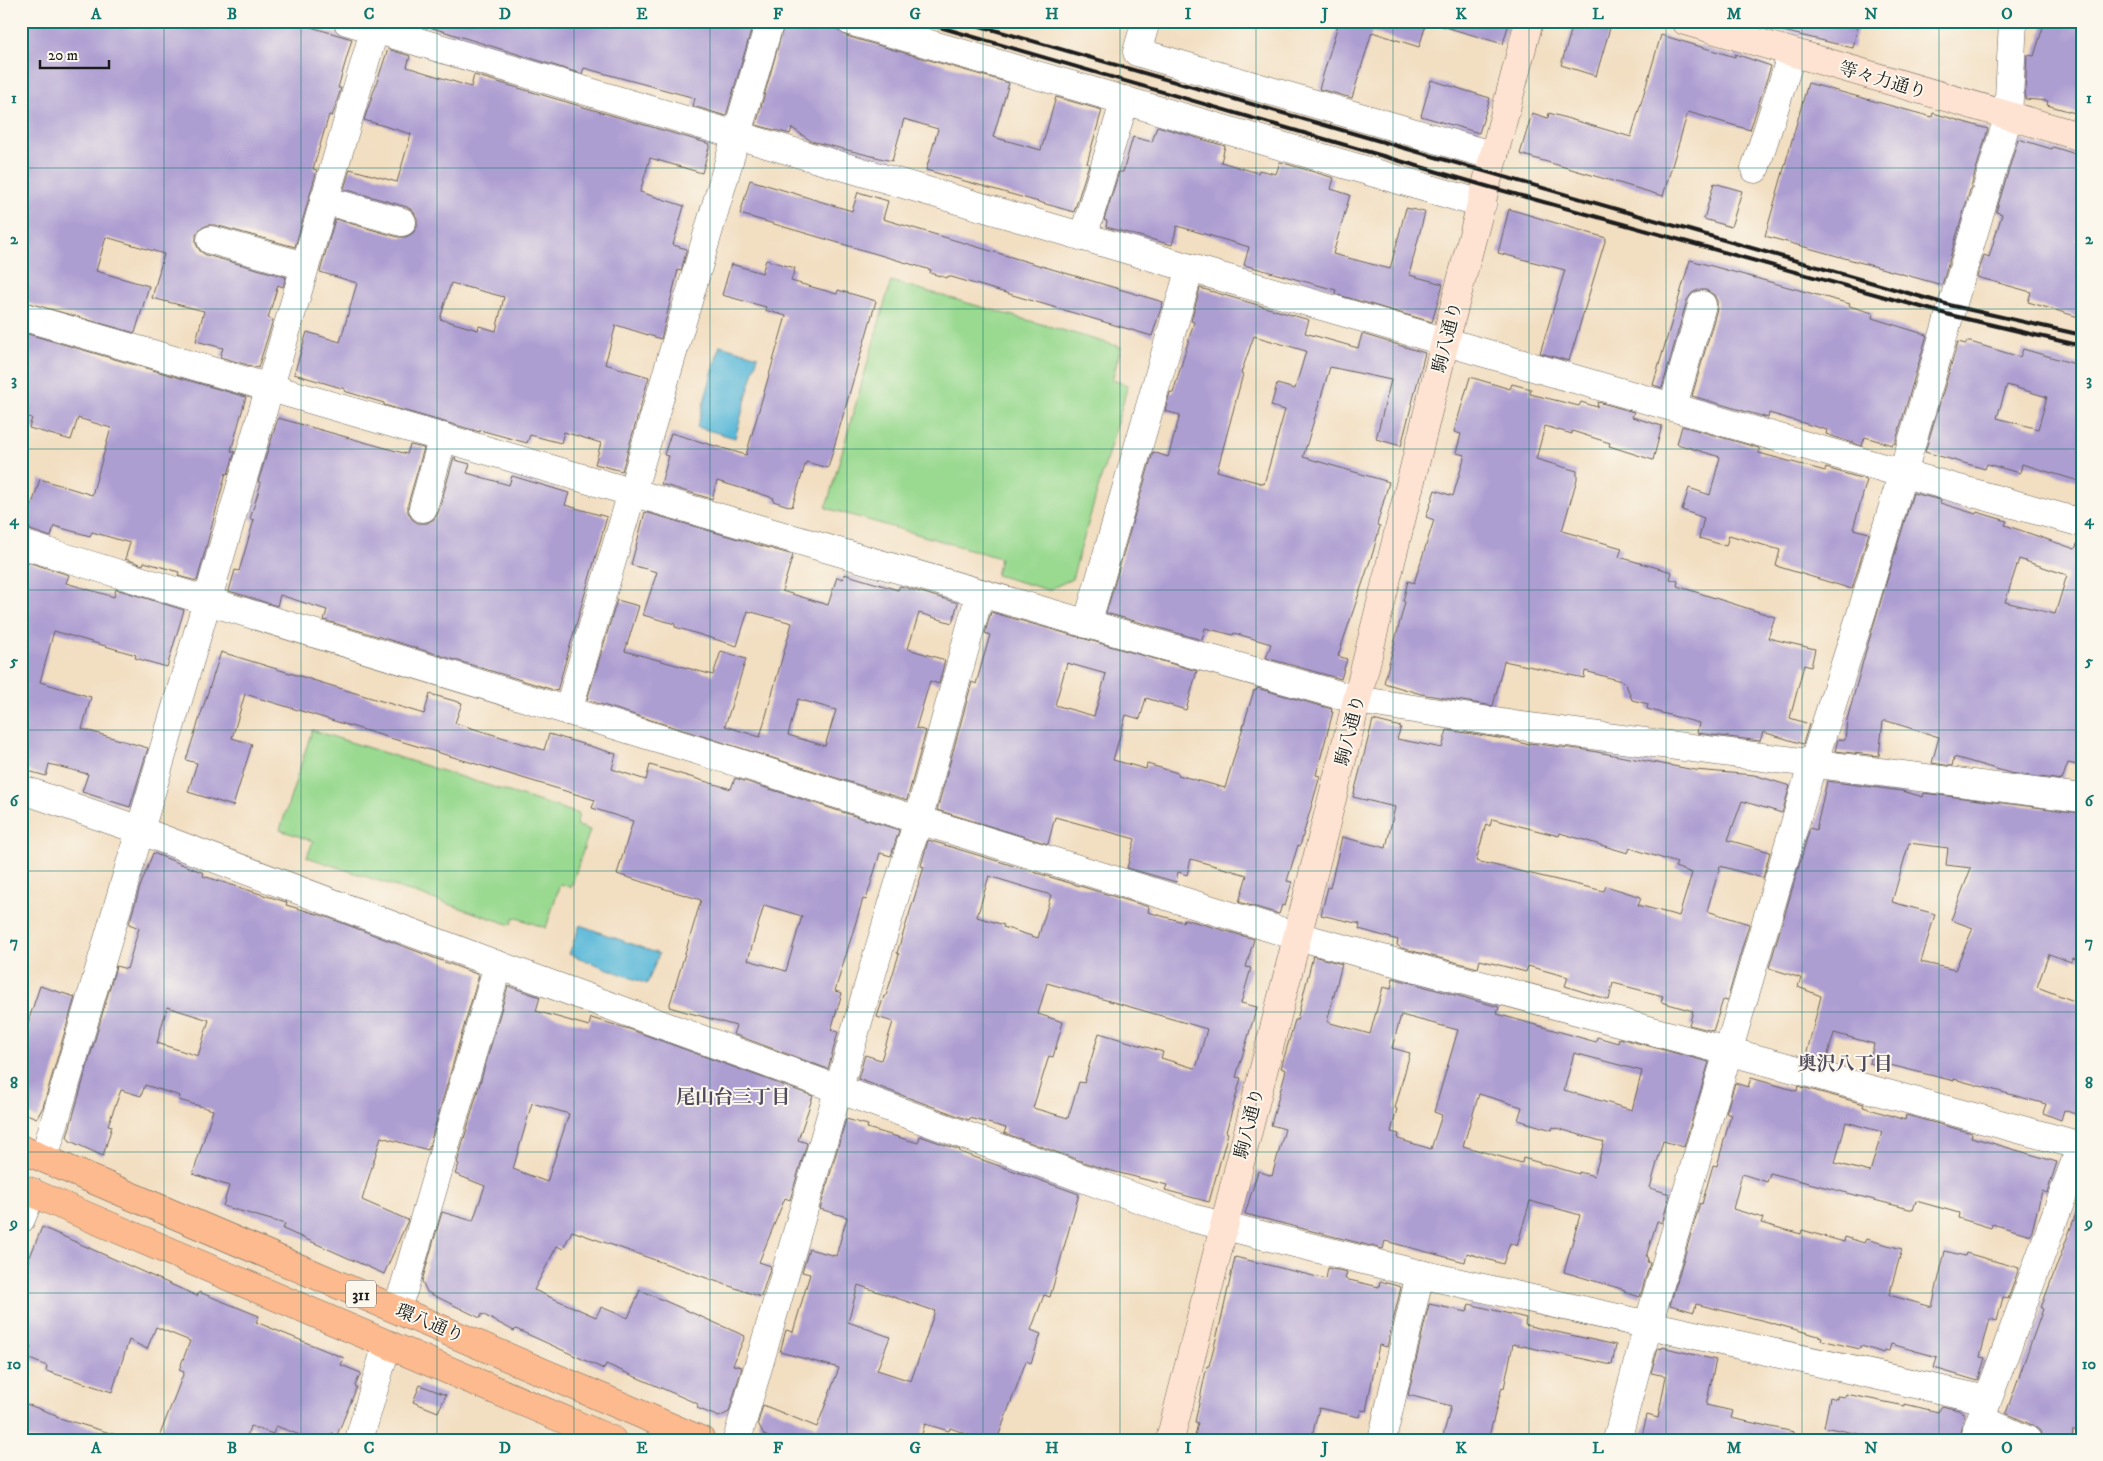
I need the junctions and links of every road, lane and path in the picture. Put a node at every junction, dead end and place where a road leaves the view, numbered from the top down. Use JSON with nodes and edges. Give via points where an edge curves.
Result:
{"nodes":[{"id":1,"x":347,"y":21,"type":"edge"},
{"id":2,"x":770,"y":21,"type":"edge"},
{"id":3,"x":850,"y":21,"type":"edge"},
{"id":4,"x":1146,"y":21,"type":"edge"},
{"id":5,"x":1529,"y":21,"type":"edge"},
{"id":6,"x":1685,"y":21,"type":"edge"},
{"id":7,"x":2013,"y":21,"type":"edge"},
{"id":8,"x":376,"y":25,"type":"edge"},
{"id":9,"x":1792,"y":53,"type":"junction"},
{"id":10,"x":1125,"y":100,"type":"junction"},
{"id":11,"x":2008,"y":117,"type":"junction"},
{"id":12,"x":737,"y":134,"type":"junction"},
{"id":13,"x":2082,"y":137,"type":"edge"},
{"id":14,"x":1494,"y":156,"type":"junction"},
{"id":15,"x":1755,"y":169,"type":"dead end"},
{"id":16,"x":324,"y":200,"type":"junction"},
{"id":17,"x":1482,"y":204,"type":"junction"},
{"id":18,"x":402,"y":222,"type":"dead end"},
{"id":19,"x":1083,"y":237,"type":"junction"},
{"id":20,"x":211,"y":240,"type":"dead end"},
{"id":21,"x":305,"y":266,"type":"junction"},
{"id":22,"x":1190,"y":268,"type":"junction"},
{"id":23,"x":1702,"y":305,"type":"dead end"},
{"id":24,"x":21,"y":316,"type":"edge"},
{"id":25,"x":1445,"y":342,"type":"junction"},
{"id":26,"x":270,"y":386,"type":"junction"},
{"id":27,"x":1673,"y":406,"type":"junction"},
{"id":28,"x":443,"y":437,"type":"junction"},
{"id":29,"x":1902,"y":473,"type":"junction"},
{"id":30,"x":632,"y":493,"type":"junction"},
{"id":31,"x":423,"y":508,"type":"dead end"},
{"id":32,"x":2082,"y":523,"type":"edge"},
{"id":33,"x":21,"y":544,"type":"edge"},
{"id":34,"x":980,"y":592,"type":"junction"},
{"id":35,"x":206,"y":600,"type":"junction"},
{"id":36,"x":1087,"y":624,"type":"junction"},
{"id":37,"x":1357,"y":700,"type":"junction"},
{"id":38,"x":568,"y":711,"type":"junction"},
{"id":39,"x":1812,"y":764,"type":"junction"},
{"id":40,"x":21,"y":789,"type":"edge"},
{"id":41,"x":2082,"y":798,"type":"edge"},
{"id":42,"x":918,"y":820,"type":"junction"},
{"id":43,"x":140,"y":831,"type":"junction"},
{"id":44,"x":1297,"y":936,"type":"junction"},
{"id":45,"x":498,"y":965,"type":"junction"},
{"id":46,"x":1728,"y":1051,"type":"junction"},
{"id":47,"x":838,"y":1090,"type":"junction"},
{"id":48,"x":2081,"y":1145,"type":"edge"},
{"id":49,"x":33,"y":1154,"type":"edge"},
{"id":50,"x":27,"y":1190,"type":"edge"},
{"id":51,"x":21,"y":1219,"type":"edge"},
{"id":52,"x":1223,"y":1227,"type":"junction"},
{"id":53,"x":1420,"y":1274,"type":"junction"},
{"id":54,"x":396,"y":1308,"type":"junction"},
{"id":55,"x":1648,"y":1325,"type":"junction"},
{"id":56,"x":387,"y":1344,"type":"junction"},
{"id":57,"x":1980,"y":1419,"type":"edge"},
{"id":58,"x":360,"y":1440,"type":"edge"},
{"id":59,"x":612,"y":1440,"type":"edge"},
{"id":60,"x":701,"y":1440,"type":"edge"},
{"id":61,"x":737,"y":1440,"type":"edge"},
{"id":62,"x":1170,"y":1440,"type":"edge"},
{"id":63,"x":1382,"y":1440,"type":"edge"},
{"id":64,"x":1617,"y":1440,"type":"edge"},
{"id":65,"x":2027,"y":1440,"type":"edge"}],
"edges":[{"from":1,"to":8,"type":"street"},
{"from":2,"to":12,"type":"street"},
{"from":3,"to":10,"type":"street"},
{"from":4,"to":14,"type":"street","via":[[1138,52]]},
{"from":5,"to":14,"type":"street","name":"駒八通り"},
{"from":6,"to":9,"type":"street","name":"等々力通り"},
{"from":7,"to":11,"type":"street"},
{"from":8,"to":12,"type":"street"},
{"from":8,"to":16,"type":"street"},
{"from":9,"to":11,"type":"street","name":"等々力通り"},
{"from":9,"to":15,"type":"street"},
{"from":10,"to":17,"type":"street"},
{"from":10,"to":19,"type":"street"},
{"from":11,"to":13,"type":"street","name":"等々力通り"},
{"from":11,"to":29,"type":"street"},
{"from":12,"to":19,"type":"street"},
{"from":12,"to":30,"type":"street"},
{"from":14,"to":17,"type":"street","name":"駒八通り"},
{"from":16,"to":18,"type":"street"},
{"from":16,"to":21,"type":"street"},
{"from":17,"to":25,"type":"street","name":"駒八通り"},
{"from":19,"to":22,"type":"street"},
{"from":20,"to":21,"type":"street"},
{"from":21,"to":26,"type":"street"},
{"from":22,"to":25,"type":"street"},
{"from":22,"to":36,"type":"street"},
{"from":23,"to":27,"type":"street"},
{"from":24,"to":26,"type":"street"},
{"from":25,"to":27,"type":"street"},
{"from":25,"to":37,"type":"street","name":"駒八通り"},
{"from":26,"to":28,"type":"street"},
{"from":26,"to":35,"type":"street"},
{"from":27,"to":29,"type":"street"},
{"from":28,"to":30,"type":"street"},
{"from":28,"to":31,"type":"street"},
{"from":29,"to":32,"type":"street"},
{"from":29,"to":39,"type":"street"},
{"from":30,"to":34,"type":"street"},
{"from":30,"to":38,"type":"street"},
{"from":33,"to":35,"type":"street"},
{"from":34,"to":36,"type":"street"},
{"from":34,"to":42,"type":"street"},
{"from":35,"to":38,"type":"street"},
{"from":35,"to":43,"type":"street"},
{"from":36,"to":37,"type":"street"},
{"from":37,"to":39,"type":"street","via":[[1521,726]]},
{"from":37,"to":44,"type":"street","name":"駒八通り"},
{"from":38,"to":42,"type":"street"},
{"from":39,"to":41,"type":"street"},
{"from":39,"to":46,"type":"street"},
{"from":40,"to":43,"type":"street"},
{"from":42,"to":44,"type":"street"},
{"from":42,"to":47,"type":"street"},
{"from":43,"to":45,"type":"street"},
{"from":43,"to":49,"type":"street"},
{"from":44,"to":46,"type":"street"},
{"from":44,"to":52,"type":"street","name":"駒八通り"},
{"from":45,"to":47,"type":"street"},
{"from":45,"to":54,"type":"street"},
{"from":46,"to":48,"type":"street"},
{"from":46,"to":55,"type":"street"},
{"from":47,"to":52,"type":"street"},
{"from":47,"to":61,"type":"street"},
{"from":48,"to":57,"type":"street"},
{"from":49,"to":54,"type":"main road","name":"環八通り","number":"311"},
{"from":50,"to":51,"type":"street"},
{"from":50,"to":56,"type":"main road","name":"環八通り","number":"311"},
{"from":52,"to":53,"type":"street"},
{"from":52,"to":62,"type":"street","name":"駒八通り"},
{"from":53,"to":55,"type":"street"},
{"from":53,"to":63,"type":"street"},
{"from":54,"to":60,"type":"main road","name":"環八通り","number":"311"},
{"from":55,"to":57,"type":"street"},
{"from":55,"to":64,"type":"street"},
{"from":56,"to":58,"type":"street"},
{"from":56,"to":59,"type":"main road","name":"環八通り","number":"311"},
{"from":57,"to":65,"type":"street"}]}
